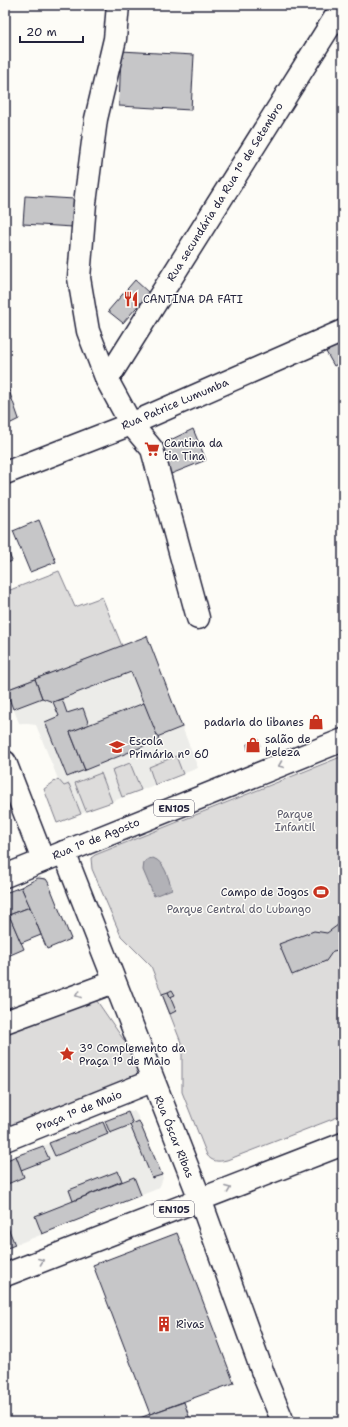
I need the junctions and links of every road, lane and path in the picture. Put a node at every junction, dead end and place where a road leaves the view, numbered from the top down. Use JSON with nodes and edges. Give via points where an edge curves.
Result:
{"nodes":[{"id":1,"x":118,"y":5,"type":"edge"},
{"id":2,"x":343,"y":5,"type":"edge"},
{"id":3,"x":343,"y":331,"type":"edge"},
{"id":4,"x":108,"y":380,"type":"junction"},
{"id":5,"x":131,"y":424,"type":"junction"},
{"id":6,"x":5,"y":473,"type":"edge"},
{"id":7,"x":198,"y":618,"type":"dead end"},
{"id":8,"x":343,"y":740,"type":"edge"},
{"id":9,"x":5,"y":762,"type":"edge"},
{"id":10,"x":64,"y":852,"type":"junction"},
{"id":11,"x":44,"y":860,"type":"junction"},
{"id":12,"x":5,"y":876,"type":"edge"},
{"id":13,"x":114,"y":982,"type":"junction"},
{"id":14,"x":5,"y":1022,"type":"edge"},
{"id":15,"x":152,"y":1082,"type":"junction"},
{"id":16,"x":5,"y":1140,"type":"edge"},
{"id":17,"x":343,"y":1144,"type":"edge"},
{"id":18,"x":200,"y":1199,"type":"junction"},
{"id":19,"x":5,"y":1275,"type":"edge"},
{"id":20,"x":282,"y":1422,"type":"edge"}],
"edges":[{"from":1,"to":4,"type":"street","via":[[115,38],[96,119],[85,203],[79,278],[88,331]]},
{"from":2,"to":4,"type":"street","name":"Rua secundária da Rua 1º de Setembro"},
{"from":3,"to":5,"type":"street","name":"Rua Patrice Lumumba"},
{"from":4,"to":5,"type":"street"},
{"from":5,"to":6,"type":"street","name":"Rua Patrice Lumumba"},
{"from":5,"to":7,"type":"street","via":[[152,449]]},
{"from":8,"to":10,"type":"street","name":"Rua 1º de Agosto","number":"EN105","one_way":true},
{"from":9,"to":11,"type":"street"},
{"from":10,"to":11,"type":"street","name":"Rua 1º de Agosto","number":"EN105"},
{"from":10,"to":13,"type":"street","name":"Rua Óscar Ribas"},
{"from":11,"to":12,"type":"street","name":"Rua 1º de Agosto","number":"EN105"},
{"from":13,"to":14,"type":"street","one_way":true},
{"from":13,"to":15,"type":"street","name":"Rua Óscar Ribas"},
{"from":15,"to":16,"type":"street","name":"Praça 1º de Maio"},
{"from":15,"to":18,"type":"street","name":"Rua Óscar Ribas"},
{"from":18,"to":17,"type":"street","number":"EN105","one_way":true},
{"from":19,"to":18,"type":"street","number":"EN105","one_way":true},
{"from":18,"to":20,"type":"street","name":"Rua Óscar Ribas"}]}
